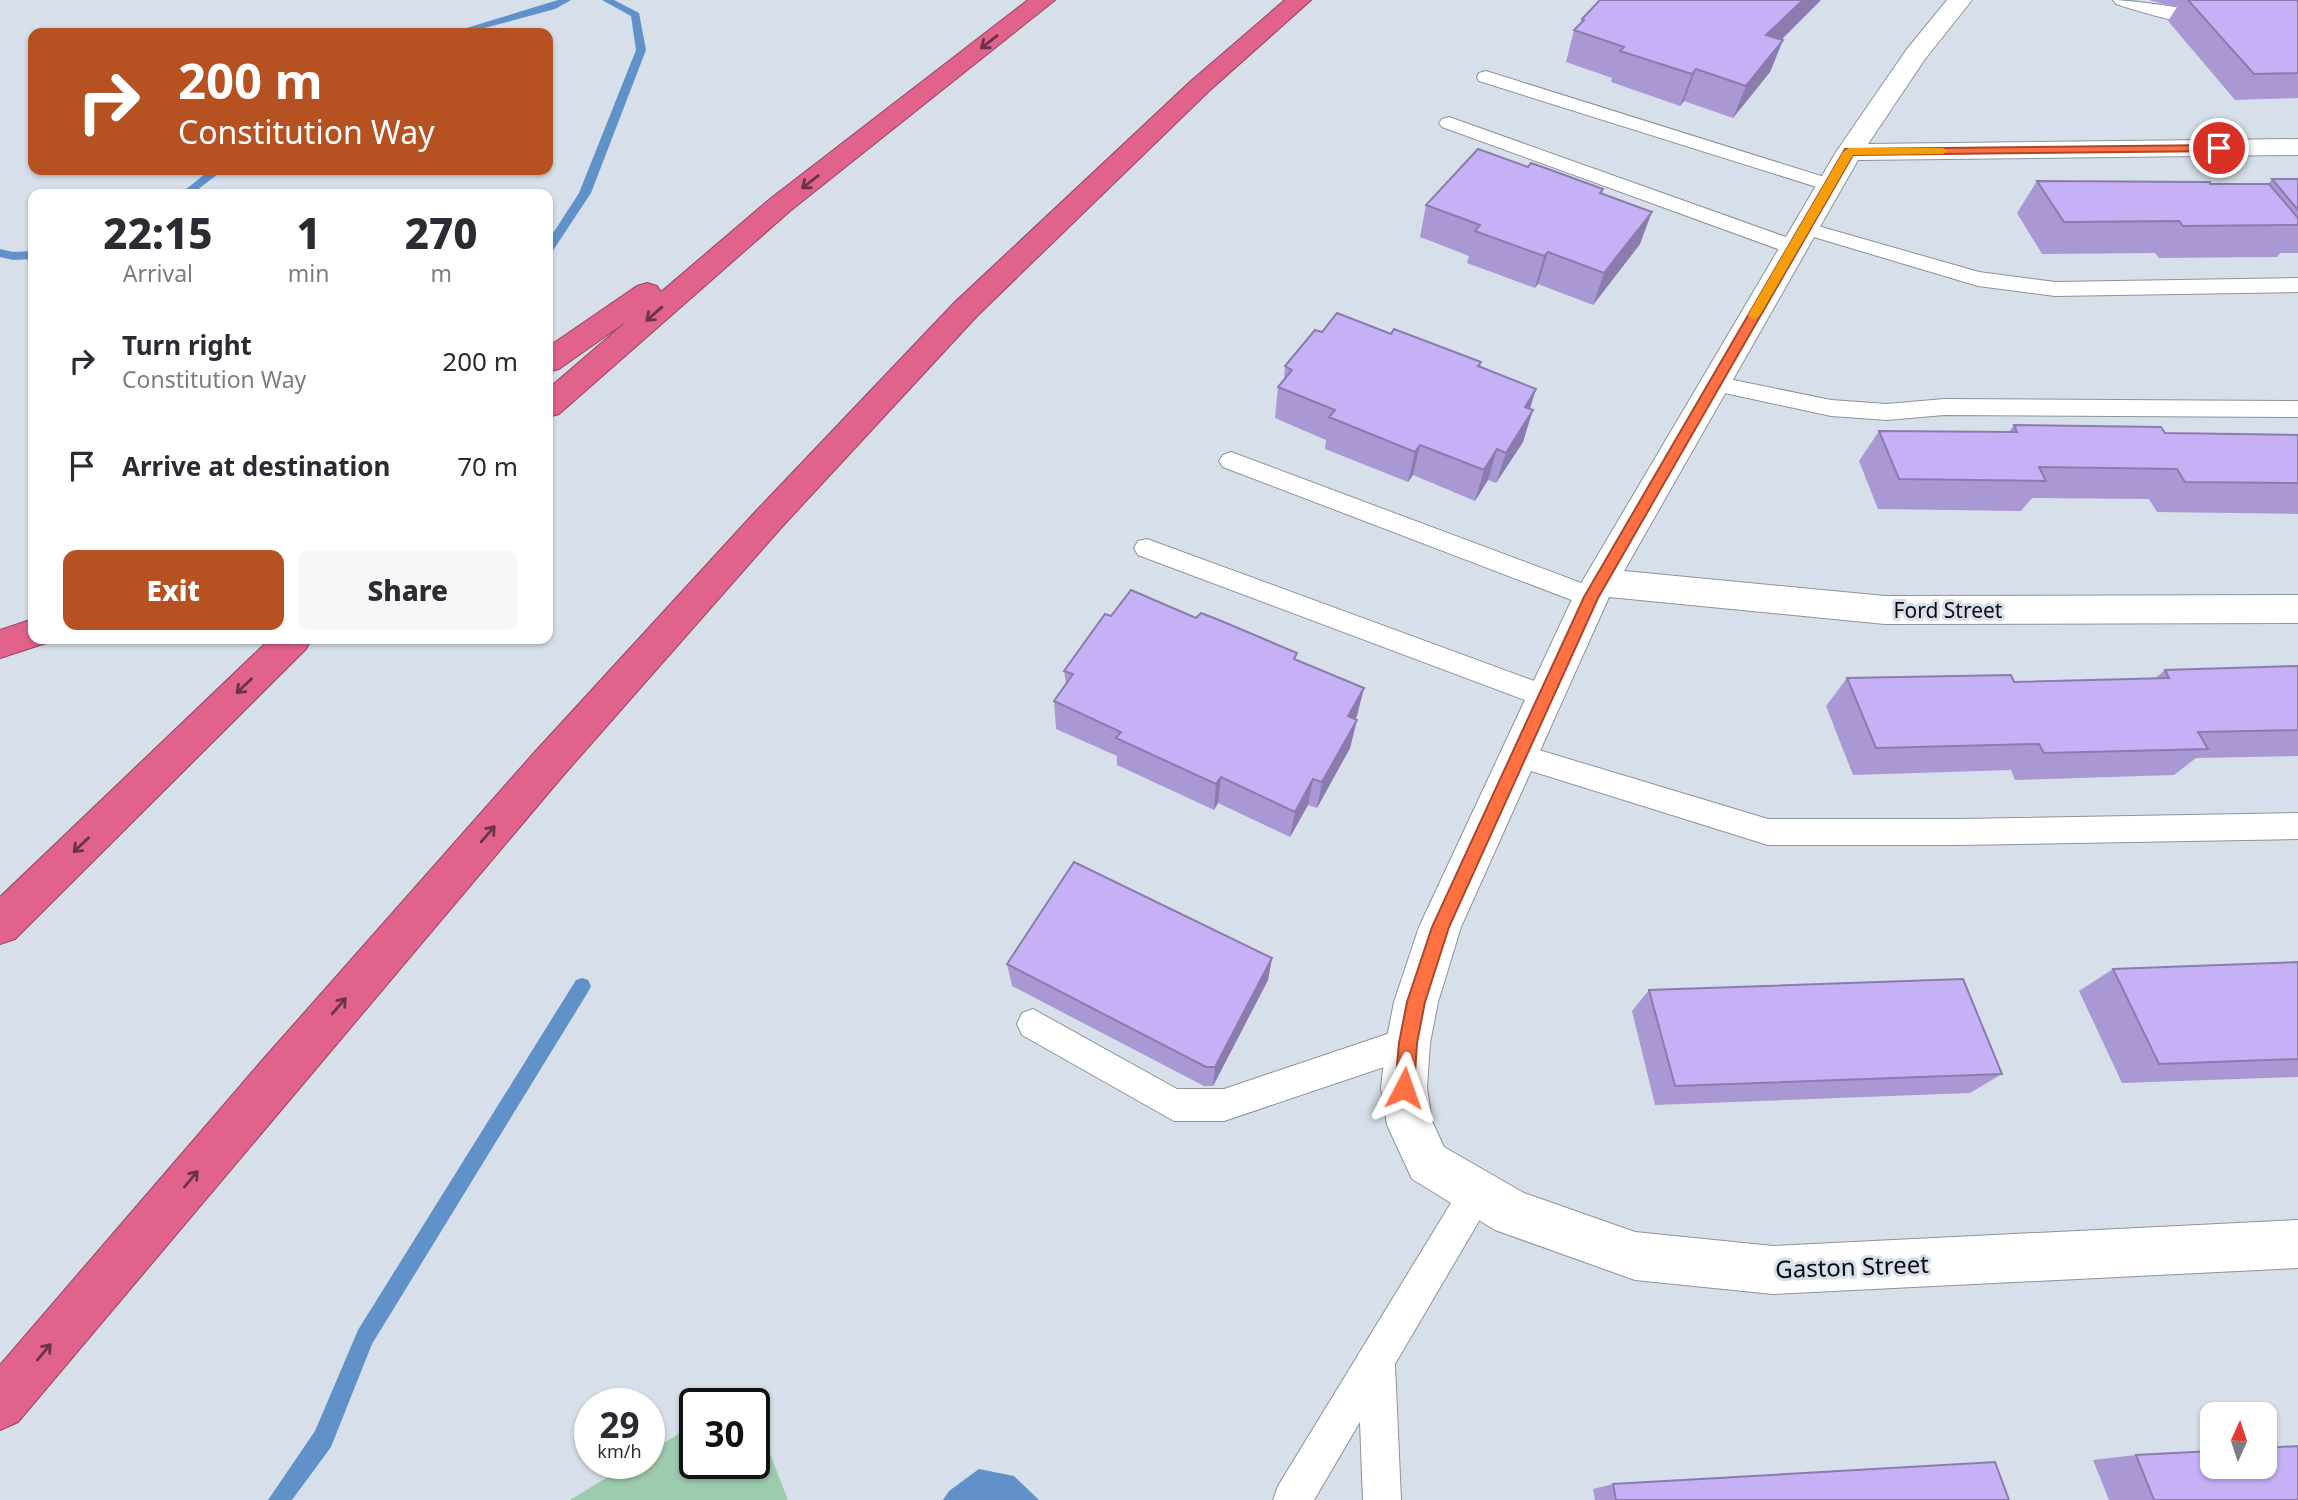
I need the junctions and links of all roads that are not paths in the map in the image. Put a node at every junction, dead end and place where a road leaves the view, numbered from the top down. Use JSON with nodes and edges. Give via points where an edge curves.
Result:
{"nodes":[{"id":1,"x":1042,"y":0,"type":"edge"},
{"id":2,"x":1299,"y":0,"type":"edge"},
{"id":3,"x":1960,"y":0,"type":"edge"},
{"id":4,"x":2122,"y":0,"type":"edge"},
{"id":5,"x":2222,"y":18,"type":"edge"},
{"id":6,"x":1486,"y":77,"type":"dead end"},
{"id":7,"x":1449,"y":123,"type":"dead end"},
{"id":8,"x":2298,"y":148,"type":"edge"},
{"id":9,"x":1849,"y":152,"type":"junction"},
{"id":10,"x":1830,"y":185,"type":"junction"},
{"id":11,"x":780,"y":205,"type":"junction"},
{"id":12,"x":1799,"y":238,"type":"junction"},
{"id":13,"x":2298,"y":285,"type":"edge"},
{"id":14,"x":553,"y":358,"type":"edge"},
{"id":15,"x":1714,"y":384,"type":"junction"},
{"id":16,"x":553,"y":402,"type":"edge"},
{"id":17,"x":2298,"y":409,"type":"edge"},
{"id":18,"x":1231,"y":461,"type":"dead end"},
{"id":19,"x":1147,"y":548,"type":"dead end"},
{"id":20,"x":1595,"y":589,"type":"junction"},
{"id":21,"x":2298,"y":609,"type":"edge"},
{"id":22,"x":28,"y":635,"type":"edge"},
{"id":23,"x":0,"y":644,"type":"edge"},
{"id":24,"x":288,"y":644,"type":"edge"},
{"id":25,"x":1546,"y":697,"type":"junction"},
{"id":26,"x":1519,"y":756,"type":"junction"},
{"id":27,"x":2298,"y":826,"type":"edge"},
{"id":28,"x":0,"y":925,"type":"edge"},
{"id":29,"x":1033,"y":1024,"type":"dead end"},
{"id":30,"x":1408,"y":1043,"type":"junction"},
{"id":31,"x":1476,"y":1192,"type":"junction"},
{"id":32,"x":2298,"y":1244,"type":"edge"},
{"id":33,"x":1376,"y":1360,"type":"junction"},
{"id":34,"x":0,"y":1404,"type":"edge"},
{"id":35,"x":1292,"y":1500,"type":"edge"},
{"id":36,"x":1382,"y":1500,"type":"edge"}],
"edges":[{"from":1,"to":11,"type":"highway","one_way":true},
{"from":34,"to":2,"type":"highway","one_way":true,"via":[[402,933],[768,520],[966,309],[1200,86]]},
{"from":3,"to":9,"type":"street","via":[[1916,54]]},
{"from":4,"to":5,"type":"lane","via":[[2164,13]]},
{"from":6,"to":10,"type":"lane"},
{"from":7,"to":12,"type":"lane"},
{"from":8,"to":9,"type":"street"},
{"from":9,"to":10,"type":"street"},
{"from":10,"to":12,"type":"street"},
{"from":11,"to":14,"type":"highway"},
{"from":11,"to":16,"type":"highway","one_way":true},
{"from":12,"to":13,"type":"lane","via":[[1978,279],[2056,289]]},
{"from":12,"to":15,"type":"street"},
{"from":15,"to":17,"type":"lane","via":[[1831,408],[1887,412],[1944,407]]},
{"from":15,"to":20,"type":"street"},
{"from":18,"to":20,"type":"lane"},
{"from":19,"to":25,"type":"lane"},
{"from":20,"to":21,"type":"street","name":"Ford Street","via":[[1885,610]]},
{"from":20,"to":25,"type":"street"},
{"from":22,"to":23,"type":"highway"},
{"from":24,"to":28,"type":"highway","one_way":true},
{"from":25,"to":26,"type":"street"},
{"from":26,"to":27,"type":"lane","via":[[1768,832]]},
{"from":26,"to":30,"type":"street","via":[[1440,927]]},
{"from":29,"to":30,"type":"lane","via":[[1174,1105],[1224,1105]]},
{"from":30,"to":31,"type":"street","name":"Gaston Street","via":[[1404,1088],[1410,1125],[1428,1163]]},
{"from":31,"to":32,"type":"street","name":"Gaston Street","via":[[1512,1213],[1635,1256],[1773,1270]]},
{"from":31,"to":33,"type":"lane"},
{"from":33,"to":35,"type":"lane"},
{"from":33,"to":36,"type":"lane"}]}
